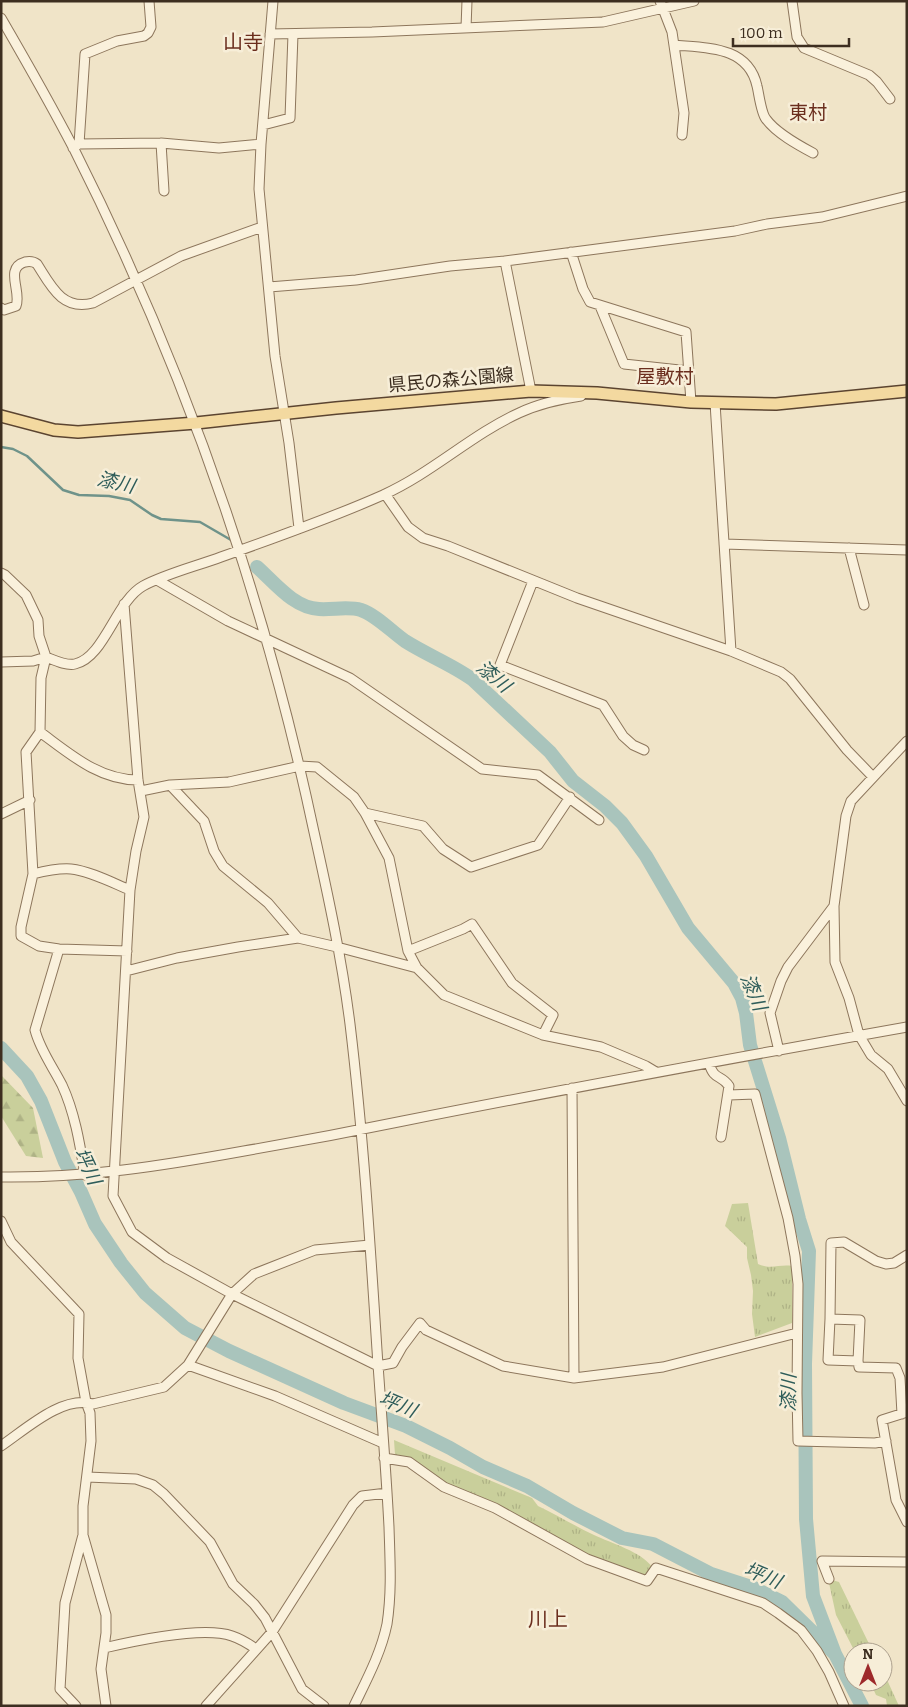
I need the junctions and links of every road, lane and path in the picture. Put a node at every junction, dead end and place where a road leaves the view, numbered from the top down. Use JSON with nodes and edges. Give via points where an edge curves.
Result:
{"nodes":[{"id":1,"x":149,"y":1,"type":"edge"},
{"id":2,"x":273,"y":1,"type":"edge"},
{"id":3,"x":467,"y":1,"type":"edge"},
{"id":4,"x":694,"y":1,"type":"edge"},
{"id":5,"x":792,"y":1,"type":"edge"},
{"id":6,"x":661,"y":5,"type":"edge"},
{"id":7,"x":1,"y":18,"type":"edge"},
{"id":8,"x":466,"y":28,"type":"junction"},
{"id":9,"x":270,"y":34,"type":"junction"},
{"id":10,"x":293,"y":34,"type":"junction"},
{"id":11,"x":674,"y":45,"type":"junction"},
{"id":12,"x":890,"y":99,"type":"dead end"},
{"id":13,"x":263,"y":125,"type":"junction"},
{"id":14,"x":682,"y":135,"type":"dead end"},
{"id":15,"x":161,"y":143,"type":"junction"},
{"id":16,"x":261,"y":144,"type":"junction"},
{"id":17,"x":76,"y":146,"type":"junction"},
{"id":18,"x":813,"y":153,"type":"dead end"},
{"id":19,"x":164,"y":190,"type":"dead end"},
{"id":20,"x":907,"y":196,"type":"edge"},
{"id":21,"x":262,"y":227,"type":"junction"},
{"id":22,"x":571,"y":252,"type":"junction"},
{"id":23,"x":505,"y":261,"type":"junction"},
{"id":24,"x":136,"y":281,"type":"junction"},
{"id":25,"x":269,"y":287,"type":"junction"},
{"id":26,"x":600,"y":306,"type":"junction"},
{"id":27,"x":1,"y":308,"type":"edge"},
{"id":28,"x":689,"y":371,"type":"junction"},
{"id":29,"x":532,"y":391,"type":"junction"},
{"id":30,"x":907,"y":391,"type":"edge"},
{"id":31,"x":597,"y":393,"type":"junction"},
{"id":32,"x":691,"y":402,"type":"junction"},
{"id":33,"x":715,"y":403,"type":"junction"},
{"id":34,"x":284,"y":413,"type":"junction"},
{"id":35,"x":1,"y":416,"type":"edge"},
{"id":36,"x":196,"y":423,"type":"junction"},
{"id":37,"x":385,"y":494,"type":"junction"},
{"id":38,"x":299,"y":528,"type":"junction"},
{"id":39,"x":724,"y":544,"type":"junction"},
{"id":40,"x":848,"y":548,"type":"junction"},
{"id":41,"x":907,"y":550,"type":"edge"},
{"id":42,"x":239,"y":551,"type":"junction"},
{"id":43,"x":1,"y":573,"type":"edge"},
{"id":44,"x":157,"y":580,"type":"junction"},
{"id":45,"x":533,"y":581,"type":"junction"},
{"id":46,"x":124,"y":604,"type":"junction"},
{"id":47,"x":864,"y":605,"type":"dead end"},
{"id":48,"x":267,"y":640,"type":"junction"},
{"id":49,"x":731,"y":651,"type":"junction"},
{"id":50,"x":46,"y":657,"type":"junction"},
{"id":51,"x":1,"y":662,"type":"edge"},
{"id":52,"x":40,"y":732,"type":"junction"},
{"id":53,"x":907,"y":741,"type":"edge"},
{"id":54,"x":644,"y":750,"type":"dead end"},
{"id":55,"x":300,"y":766,"type":"junction"},
{"id":56,"x":873,"y":777,"type":"junction"},
{"id":57,"x":138,"y":780,"type":"junction"},
{"id":58,"x":170,"y":785,"type":"junction"},
{"id":59,"x":141,"y":792,"type":"junction"},
{"id":60,"x":570,"y":797,"type":"junction"},
{"id":61,"x":30,"y":800,"type":"junction"},
{"id":62,"x":365,"y":813,"type":"junction"},
{"id":63,"x":1,"y":814,"type":"edge"},
{"id":64,"x":599,"y":820,"type":"dead end"},
{"id":65,"x":33,"y":874,"type":"junction"},
{"id":66,"x":130,"y":890,"type":"junction"},
{"id":67,"x":834,"y":906,"type":"junction"},
{"id":68,"x":298,"y":938,"type":"junction"},
{"id":69,"x":337,"y":947,"type":"junction"},
{"id":70,"x":59,"y":948,"type":"junction"},
{"id":71,"x":127,"y":951,"type":"junction"},
{"id":72,"x":408,"y":951,"type":"junction"},
{"id":73,"x":417,"y":968,"type":"junction"},
{"id":74,"x":126,"y":971,"type":"junction"},
{"id":75,"x":907,"y":1027,"type":"edge"},
{"id":76,"x":543,"y":1035,"type":"junction"},
{"id":77,"x":859,"y":1035,"type":"junction"},
{"id":78,"x":779,"y":1051,"type":"junction"},
{"id":79,"x":709,"y":1063,"type":"junction"},
{"id":80,"x":656,"y":1072,"type":"junction"},
{"id":81,"x":572,"y":1088,"type":"junction"},
{"id":82,"x":729,"y":1095,"type":"junction"},
{"id":83,"x":907,"y":1101,"type":"edge"},
{"id":84,"x":360,"y":1130,"type":"junction"},
{"id":85,"x":721,"y":1137,"type":"dead end"},
{"id":86,"x":114,"y":1172,"type":"junction"},
{"id":87,"x":85,"y":1175,"type":"junction"},
{"id":88,"x":1,"y":1177,"type":"edge"},
{"id":89,"x":1,"y":1221,"type":"edge"},
{"id":90,"x":370,"y":1244,"type":"junction"},
{"id":91,"x":907,"y":1255,"type":"edge"},
{"id":92,"x":232,"y":1294,"type":"junction"},
{"id":93,"x":830,"y":1319,"type":"junction"},
{"id":94,"x":797,"y":1332,"type":"junction"},
{"id":95,"x":858,"y":1361,"type":"junction"},
{"id":96,"x":188,"y":1365,"type":"junction"},
{"id":97,"x":378,"y":1366,"type":"junction"},
{"id":98,"x":574,"y":1378,"type":"junction"},
{"id":99,"x":86,"y":1402,"type":"junction"},
{"id":100,"x":904,"y":1413,"type":"edge"},
{"id":101,"x":886,"y":1441,"type":"junction"},
{"id":102,"x":383,"y":1443,"type":"junction"},
{"id":103,"x":1,"y":1446,"type":"edge"},
{"id":104,"x":384,"y":1458,"type":"junction"},
{"id":105,"x":87,"y":1478,"type":"junction"},
{"id":106,"x":387,"y":1493,"type":"junction"},
{"id":107,"x":907,"y":1522,"type":"edge"},
{"id":108,"x":82,"y":1535,"type":"junction"},
{"id":109,"x":907,"y":1562,"type":"edge"},
{"id":110,"x":829,"y":1579,"type":"dead end"},
{"id":111,"x":272,"y":1632,"type":"junction"},
{"id":112,"x":104,"y":1648,"type":"junction"},
{"id":113,"x":256,"y":1649,"type":"junction"},
{"id":114,"x":76,"y":1706,"type":"edge"},
{"id":115,"x":106,"y":1706,"type":"edge"},
{"id":116,"x":206,"y":1706,"type":"edge"},
{"id":117,"x":324,"y":1706,"type":"edge"},
{"id":118,"x":354,"y":1706,"type":"edge"},
{"id":119,"x":844,"y":1706,"type":"edge"}],
"edges":[{"from":1,"to":17,"type":"street","via":[[151,26],[148,33],[85,54]]},
{"from":2,"to":9,"type":"street"},
{"from":3,"to":8,"type":"street"},
{"from":4,"to":6,"type":"street"},
{"from":5,"to":12,"type":"street","via":[[797,37],[804,48],[868,75]]},
{"from":6,"to":8,"type":"street","via":[[603,22]]},
{"from":6,"to":11,"type":"street"},
{"from":7,"to":17,"type":"street"},
{"from":8,"to":10,"type":"street"},
{"from":9,"to":10,"type":"street"},
{"from":9,"to":13,"type":"street"},
{"from":10,"to":13,"type":"street","via":[[290,118]]},
{"from":11,"to":14,"type":"street","via":[[684,113]]},
{"from":11,"to":18,"type":"street","via":[[720,50],[743,60],[754,73],[765,118],[789,140]]},
{"from":13,"to":16,"type":"street"},
{"from":15,"to":16,"type":"street","via":[[219,148]]},
{"from":15,"to":17,"type":"street"},
{"from":15,"to":19,"type":"street"},
{"from":16,"to":21,"type":"street","via":[[259,190]]},
{"from":17,"to":24,"type":"street"},
{"from":20,"to":22,"type":"street","via":[[822,217]]},
{"from":21,"to":24,"type":"street","via":[[180,256]]},
{"from":21,"to":25,"type":"street"},
{"from":22,"to":23,"type":"street"},
{"from":22,"to":26,"type":"street","via":[[583,289],[590,302]]},
{"from":23,"to":25,"type":"street","via":[[356,280]]},
{"from":23,"to":29,"type":"street"},
{"from":24,"to":27,"type":"street","via":[[93,303],[80,305],[61,298],[36,264],[28,262],[18,266],[14,276],[18,297],[16,306]]},
{"from":24,"to":36,"type":"street"},
{"from":25,"to":34,"type":"street"},
{"from":26,"to":28,"type":"street","via":[[624,364]]},
{"from":26,"to":28,"type":"street","via":[[686,332]]},
{"from":28,"to":32,"type":"street"},
{"from":29,"to":31,"type":"main road","name":"県民の森公園線"},
{"from":29,"to":34,"type":"main road","name":"県民の森公園線"},
{"from":30,"to":33,"type":"main road","name":"県民の森公園線","via":[[776,404]]},
{"from":31,"to":32,"type":"main road","name":"県民の森公園線"},
{"from":31,"to":37,"type":"street","via":[[520,412]]},
{"from":32,"to":33,"type":"main road","name":"県民の森公園線"},
{"from":33,"to":39,"type":"street"},
{"from":34,"to":36,"type":"main road","name":"県民の森公園線"},
{"from":34,"to":38,"type":"street"},
{"from":35,"to":36,"type":"main road","name":"県民の森公園線","via":[[54,430],[78,432]]},
{"from":36,"to":42,"type":"street"},
{"from":37,"to":38,"type":"street"},
{"from":37,"to":45,"type":"street","via":[[408,527],[423,538]]},
{"from":38,"to":42,"type":"street"},
{"from":39,"to":40,"type":"street"},
{"from":39,"to":49,"type":"street"},
{"from":40,"to":41,"type":"street"},
{"from":40,"to":47,"type":"street"},
{"from":42,"to":44,"type":"street"},
{"from":42,"to":48,"type":"street"},
{"from":43,"to":50,"type":"street","via":[[26,596],[38,620]]},
{"from":44,"to":46,"type":"street","via":[[141,586]]},
{"from":44,"to":48,"type":"street"},
{"from":45,"to":49,"type":"street"},
{"from":45,"to":54,"type":"street","via":[[500,664],[603,705],[623,736]]},
{"from":46,"to":50,"type":"street","via":[[92,655],[75,664]]},
{"from":46,"to":57,"type":"street"},
{"from":48,"to":55,"type":"street"},
{"from":48,"to":60,"type":"street","via":[[350,678],[482,769],[538,775]]},
{"from":49,"to":56,"type":"street","via":[[781,672]]},
{"from":50,"to":51,"type":"street","via":[[33,661]]},
{"from":50,"to":52,"type":"street","via":[[41,678]]},
{"from":52,"to":57,"type":"street","via":[[90,768],[125,780]]},
{"from":52,"to":61,"type":"street","via":[[26,752]]},
{"from":53,"to":56,"type":"street"},
{"from":55,"to":58,"type":"street","via":[[230,782]]},
{"from":55,"to":62,"type":"street","via":[[317,767],[354,797]]},
{"from":55,"to":69,"type":"street"},
{"from":56,"to":67,"type":"street","via":[[852,801],[846,816]]},
{"from":57,"to":59,"type":"street"},
{"from":58,"to":59,"type":"street"},
{"from":58,"to":68,"type":"street","via":[[204,821],[223,866],[268,903]]},
{"from":59,"to":66,"type":"street","via":[[144,817]]},
{"from":60,"to":62,"type":"street","via":[[538,845],[471,867],[443,849],[423,826]]},
{"from":60,"to":64,"type":"street"},
{"from":61,"to":63,"type":"street"},
{"from":61,"to":65,"type":"street"},
{"from":62,"to":72,"type":"street","via":[[389,858]]},
{"from":65,"to":66,"type":"street","via":[[72,869]]},
{"from":65,"to":70,"type":"street","via":[[21,936],[39,946]]},
{"from":66,"to":71,"type":"street"},
{"from":67,"to":77,"type":"street","via":[[835,962]]},
{"from":67,"to":78,"type":"street","via":[[781,981],[770,1014]]},
{"from":68,"to":69,"type":"street"},
{"from":68,"to":74,"type":"street"},
{"from":69,"to":73,"type":"street"},
{"from":69,"to":84,"type":"street","via":[[350,1021]]},
{"from":70,"to":71,"type":"street"},
{"from":70,"to":87,"type":"street","via":[[35,1030],[63,1086],[78,1135]]},
{"from":71,"to":74,"type":"street"},
{"from":72,"to":73,"type":"street"},
{"from":72,"to":76,"type":"street","via":[[472,924],[512,983],[553,1015]]},
{"from":73,"to":76,"type":"street","via":[[444,995]]},
{"from":74,"to":86,"type":"street"},
{"from":75,"to":77,"type":"street"},
{"from":76,"to":80,"type":"street","via":[[601,1047]]},
{"from":77,"to":78,"type":"street"},
{"from":77,"to":83,"type":"street","via":[[871,1055],[888,1069]]},
{"from":78,"to":79,"type":"street"},
{"from":79,"to":80,"type":"street"},
{"from":79,"to":82,"type":"street","via":[[712,1073],[729,1086]]},
{"from":80,"to":81,"type":"street"},
{"from":81,"to":84,"type":"street"},
{"from":81,"to":98,"type":"street"},
{"from":82,"to":85,"type":"street"},
{"from":82,"to":94,"type":"street","via":[[755,1094],[795,1256]]},
{"from":84,"to":86,"type":"street"},
{"from":84,"to":90,"type":"street"},
{"from":86,"to":87,"type":"street"},
{"from":86,"to":92,"type":"street","via":[[113,1196],[132,1232],[167,1258]]},
{"from":87,"to":88,"type":"street"},
{"from":89,"to":99,"type":"street","via":[[11,1242],[80,1314],[78,1358]]},
{"from":90,"to":92,"type":"street","via":[[315,1250],[254,1274]]},
{"from":90,"to":97,"type":"street"},
{"from":91,"to":93,"type":"street","via":[[886,1264],[844,1242],[831,1243]]},
{"from":92,"to":96,"type":"street"},
{"from":92,"to":97,"type":"street"},
{"from":93,"to":95,"type":"street","via":[[860,1320]]},
{"from":93,"to":95,"type":"street","via":[[828,1360]]},
{"from":94,"to":98,"type":"street","via":[[662,1367]]},
{"from":94,"to":101,"type":"street","via":[[798,1441]]},
{"from":95,"to":100,"type":"street","via":[[859,1367],[896,1368]]},
{"from":96,"to":99,"type":"street","via":[[164,1387],[93,1404]]},
{"from":96,"to":102,"type":"street","via":[[275,1396]]},
{"from":97,"to":98,"type":"street","via":[[393,1363],[420,1323],[426,1330],[503,1366]]},
{"from":97,"to":102,"type":"street"},
{"from":99,"to":103,"type":"street","via":[[53,1409]]},
{"from":99,"to":105,"type":"street","via":[[90,1413],[91,1441]]},
{"from":100,"to":101,"type":"street","via":[[882,1420]]},
{"from":101,"to":107,"type":"street","via":[[896,1500]]},
{"from":102,"to":104,"type":"street"},
{"from":104,"to":106,"type":"street"},
{"from":104,"to":119,"type":"street","via":[[409,1462],[444,1487],[495,1508],[587,1559],[647,1581],[656,1568],[763,1603],[801,1630],[829,1672]]},
{"from":105,"to":108,"type":"street"},
{"from":105,"to":111,"type":"street","via":[[136,1479],[153,1485],[164,1494],[210,1542],[233,1584],[254,1604]]},
{"from":106,"to":111,"type":"street","via":[[362,1496],[353,1505]]},
{"from":106,"to":118,"type":"street","via":[[391,1591],[386,1628],[376,1661]]},
{"from":108,"to":112,"type":"street","via":[[106,1615]]},
{"from":108,"to":114,"type":"street","via":[[65,1603],[60,1671],[60,1689]]},
{"from":109,"to":110,"type":"street","via":[[822,1560]]},
{"from":111,"to":113,"type":"street"},
{"from":111,"to":117,"type":"street","via":[[302,1689]]},
{"from":112,"to":113,"type":"street","via":[[166,1636],[216,1634],[231,1636]]},
{"from":112,"to":115,"type":"street","via":[[101,1669]]},
{"from":113,"to":116,"type":"street"}]}
